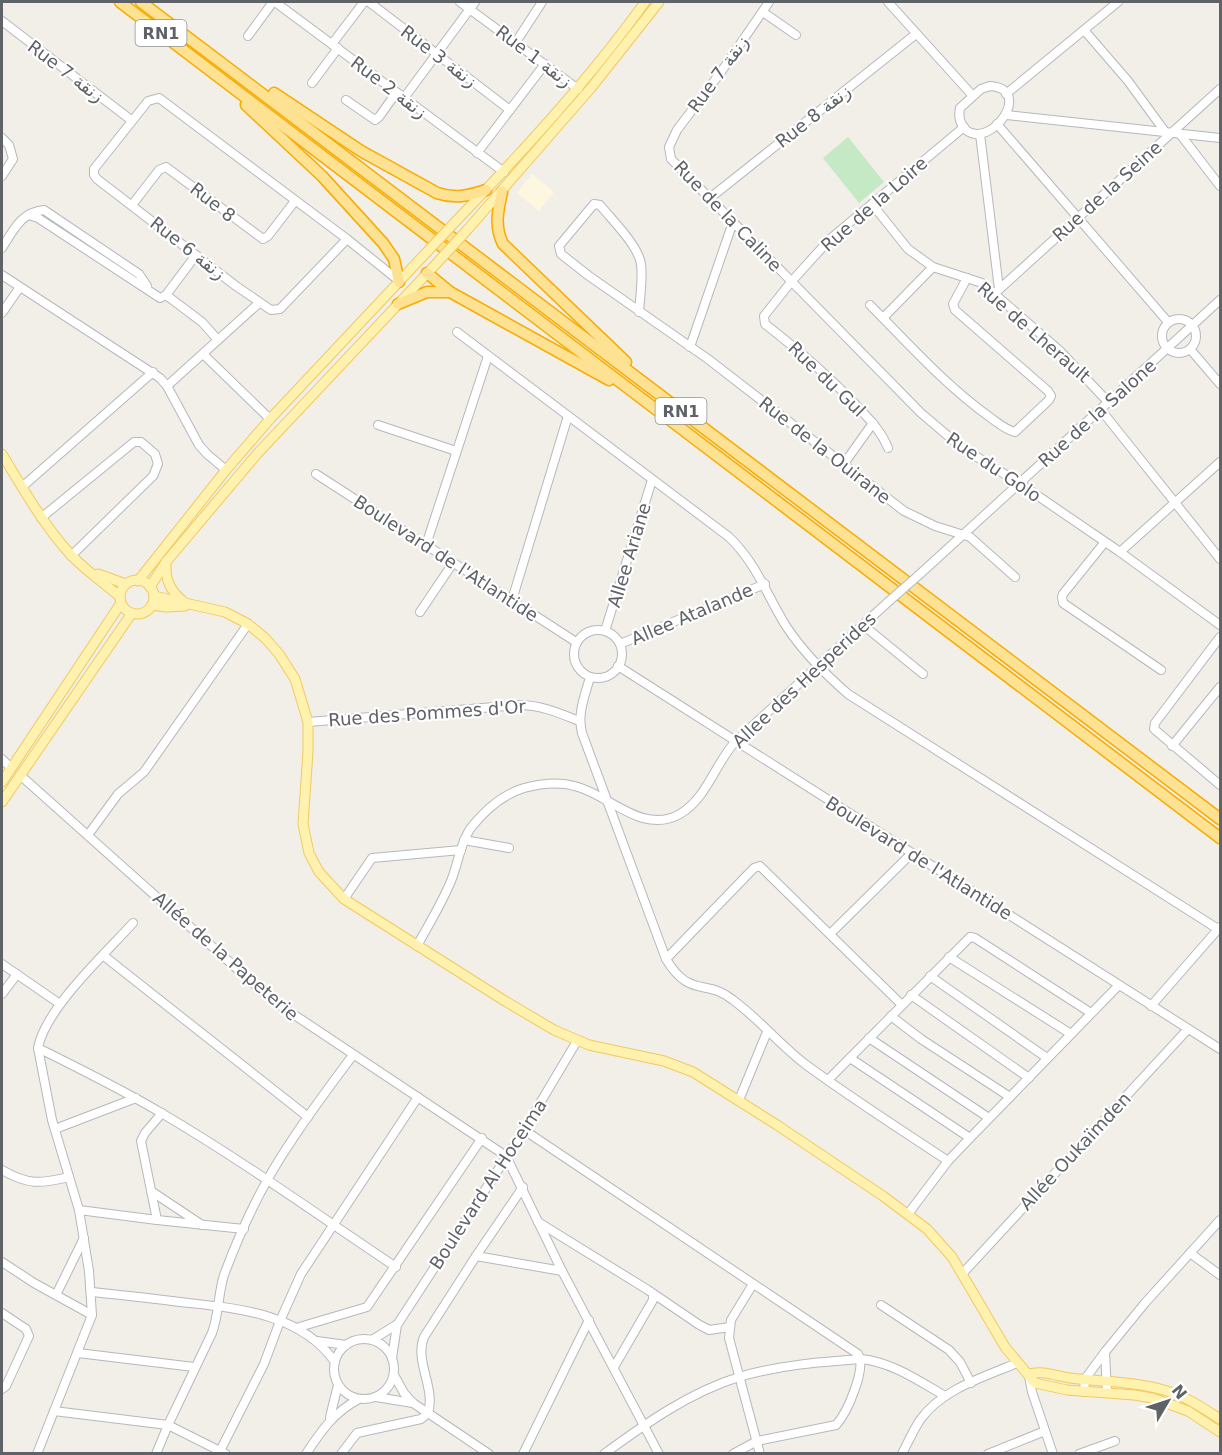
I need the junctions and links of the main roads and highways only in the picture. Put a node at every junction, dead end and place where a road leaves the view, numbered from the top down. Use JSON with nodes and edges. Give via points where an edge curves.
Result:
{"nodes":[{"id":1,"x":120,"y":2,"type":"edge"},
{"id":2,"x":141,"y":2,"type":"edge"},
{"id":3,"x":645,"y":2,"type":"edge"},
{"id":4,"x":659,"y":2,"type":"edge"},
{"id":5,"x":202,"y":64,"type":"junction"},
{"id":6,"x":239,"y":76,"type":"junction"},
{"id":7,"x":486,"y":190,"type":"junction"},
{"id":8,"x":502,"y":192,"type":"junction"},
{"id":9,"x":427,"y":273,"type":"junction"},
{"id":10,"x":399,"y":282,"type":"junction"},
{"id":11,"x":450,"y":292,"type":"junction"},
{"id":12,"x":398,"y":304,"type":"junction"},
{"id":13,"x":639,"y":396,"type":"junction"},
{"id":14,"x":666,"y":400,"type":"junction"},
{"id":15,"x":2,"y":454,"type":"edge"},
{"id":16,"x":166,"y":562,"type":"junction"},
{"id":17,"x":91,"y":572,"type":"junction"},
{"id":18,"x":138,"y":581,"type":"junction"},
{"id":19,"x":126,"y":584,"type":"junction"},
{"id":20,"x":152,"y":596,"type":"junction"},
{"id":21,"x":121,"y":600,"type":"junction"},
{"id":22,"x":189,"y":605,"type":"junction"},
{"id":23,"x":132,"y":613,"type":"junction"},
{"id":24,"x":2,"y":782,"type":"edge"},
{"id":25,"x":2,"y":802,"type":"edge"},
{"id":26,"x":1221,"y":819,"type":"edge"},
{"id":27,"x":1221,"y":838,"type":"edge"},
{"id":28,"x":1029,"y":1374,"type":"junction"},
{"id":29,"x":1221,"y":1419,"type":"edge"},
{"id":30,"x":1221,"y":1432,"type":"edge"}],
"edges":[{"from":1,"to":5,"type":"highway","number":"RN1"},
{"from":2,"to":6,"type":"highway","number":"RN1"},
{"from":3,"to":7,"type":"main road","via":[[578,89]]},
{"from":4,"to":8,"type":"main road"},
{"from":5,"to":10,"type":"highway","via":[[322,176],[383,243],[394,259]]},
{"from":5,"to":13,"type":"highway","number":"RN1"},
{"from":6,"to":7,"type":"highway","via":[[271,91],[352,145],[437,193],[460,198]]},
{"from":6,"to":14,"type":"highway","number":"RN1"},
{"from":7,"to":10,"type":"main road","bridge":true},
{"from":8,"to":9,"type":"main road","bridge":true},
{"from":8,"to":14,"type":"highway","via":[[497,228],[503,244]]},
{"from":9,"to":11,"type":"highway"},
{"from":9,"to":12,"type":"main road"},
{"from":10,"to":18,"type":"main road","via":[[270,419]]},
{"from":11,"to":12,"type":"highway","via":[[427,292]]},
{"from":11,"to":13,"type":"highway"},
{"from":12,"to":16,"type":"main road","via":[[257,454]]},
{"from":13,"to":27,"type":"highway","number":"RN1"},
{"from":14,"to":26,"type":"highway","number":"RN1"},
{"from":15,"to":17,"type":"main road","via":[[41,518],[71,556]]},
{"from":16,"to":20,"type":"main road"},
{"from":16,"to":22,"type":"main road","via":[[170,587]]},
{"from":17,"to":19,"type":"main road"},
{"from":17,"to":21,"type":"main road"},
{"from":18,"to":19,"type":"main road"},
{"from":18,"to":20,"type":"main road","via":[[146,583]]},
{"from":19,"to":21,"type":"main road"},
{"from":20,"to":22,"type":"main road","via":[[173,608]]},
{"from":20,"to":23,"type":"main road","via":[[143,613]]},
{"from":21,"to":23,"type":"main road"},
{"from":21,"to":24,"type":"main road"},
{"from":22,"to":28,"type":"main road","via":[[225,612],[248,624],[279,654],[295,679],[309,722],[303,824],[309,853],[319,872],[344,899],[538,1022],[577,1041],[664,1061],[693,1072],[908,1214],[934,1236],[963,1273],[1005,1347]]},
{"from":23,"to":25,"type":"main road"},
{"from":28,"to":29,"type":"main road","via":[[1038,1371],[1146,1385],[1196,1403]]},
{"from":28,"to":30,"type":"main road","via":[[1040,1385],[1134,1395],[1172,1404]]}]}
